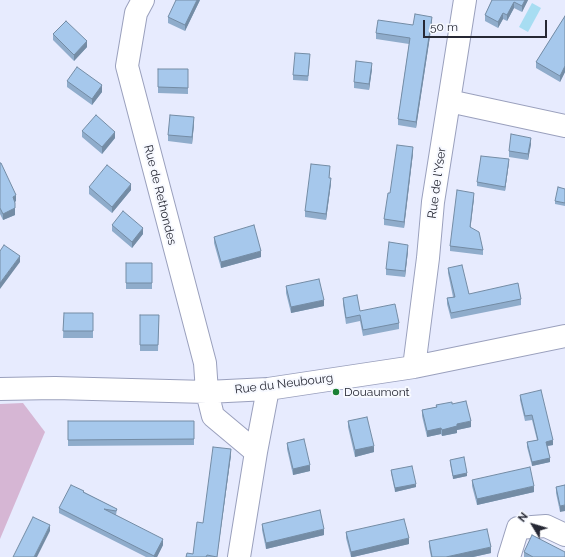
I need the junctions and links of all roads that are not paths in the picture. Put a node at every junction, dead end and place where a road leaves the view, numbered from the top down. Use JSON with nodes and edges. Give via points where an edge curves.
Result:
{"nodes":[{"id":1,"x":143,"y":0,"type":"edge"},
{"id":2,"x":465,"y":0,"type":"edge"},
{"id":3,"x":449,"y":101,"type":"junction"},
{"id":4,"x":565,"y":126,"type":"edge"},
{"id":5,"x":565,"y":336,"type":"edge"},
{"id":6,"x":414,"y":367,"type":"junction"},
{"id":7,"x":0,"y":389,"type":"edge"},
{"id":8,"x":268,"y":389,"type":"junction"},
{"id":9,"x":207,"y":392,"type":"junction"},
{"id":10,"x":256,"y":452,"type":"junction"},
{"id":11,"x":565,"y":536,"type":"edge"},
{"id":12,"x":239,"y":557,"type":"edge"},
{"id":13,"x":509,"y":557,"type":"edge"}],
"edges":[{"from":1,"to":9,"type":"street","name":"Rue de Rethondes","via":[[136,13],[127,66],[204,363]]},
{"from":2,"to":3,"type":"street","name":"Rue de l'Yser"},
{"from":3,"to":4,"type":"street"},
{"from":3,"to":6,"type":"street","name":"Rue de l'Yser","via":[[433,202]]},
{"from":5,"to":6,"type":"street","name":"Rue du Neubourg"},
{"from":6,"to":8,"type":"street","name":"Rue du Neubourg"},
{"from":7,"to":9,"type":"street","name":"Rue du Neubourg"},
{"from":8,"to":9,"type":"street","name":"Rue du Neubourg"},
{"from":8,"to":10,"type":"street"},
{"from":9,"to":10,"type":"street","name":"Rue de Rethondes","via":[[213,416]]},
{"from":10,"to":12,"type":"street"},
{"from":11,"to":13,"type":"street","via":[[546,526],[518,528]]}]}
